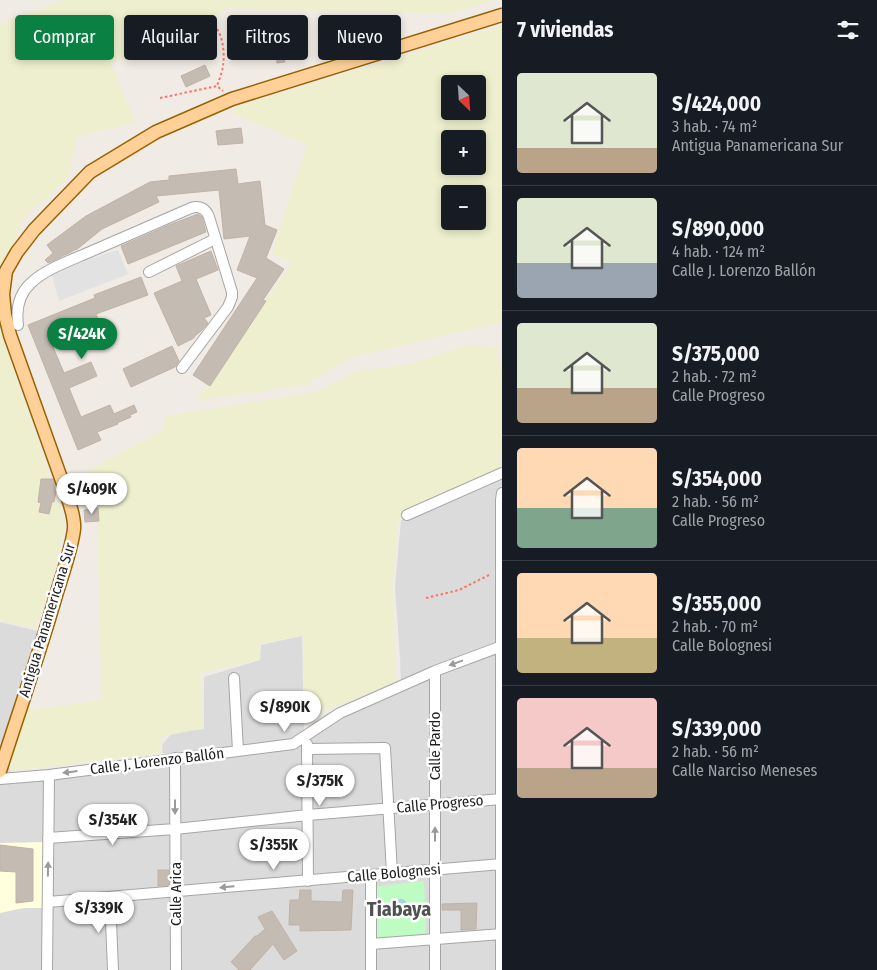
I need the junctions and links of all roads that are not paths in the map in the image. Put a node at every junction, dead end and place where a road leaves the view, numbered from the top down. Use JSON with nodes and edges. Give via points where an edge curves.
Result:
{"nodes":[{"id":1,"x":502,"y":15,"type":"edge"},
{"id":2,"x":215,"y":239,"type":"junction"},
{"id":3,"x":149,"y":272,"type":"dead end"},
{"id":4,"x":18,"y":325,"type":"dead end"},
{"id":5,"x":182,"y":368,"type":"dead end"},
{"id":6,"x":502,"y":473,"type":"edge"},
{"id":7,"x":502,"y":493,"type":"edge"},
{"id":8,"x":407,"y":515,"type":"dead end"},
{"id":9,"x":501,"y":568,"type":"edge"},
{"id":10,"x":502,"y":646,"type":"edge"},
{"id":11,"x":435,"y":671,"type":"junction"},
{"id":12,"x":234,"y":678,"type":"dead end"},
{"id":13,"x":307,"y":735,"type":"junction"},
{"id":14,"x":307,"y":749,"type":"junction"},
{"id":15,"x":238,"y":751,"type":"junction"},
{"id":16,"x":175,"y":758,"type":"junction"},
{"id":17,"x":0,"y":771,"type":"edge"},
{"id":18,"x":49,"y":775,"type":"junction"},
{"id":19,"x":0,"y":779,"type":"edge"},
{"id":20,"x":502,"y":799,"type":"edge"},
{"id":21,"x":435,"y":804,"type":"junction"},
{"id":22,"x":389,"y":808,"type":"junction"},
{"id":23,"x":308,"y":815,"type":"junction"},
{"id":24,"x":175,"y":829,"type":"junction"},
{"id":25,"x":48,"y":838,"type":"junction"},
{"id":26,"x":501,"y":864,"type":"edge"},
{"id":27,"x":435,"y":870,"type":"junction"},
{"id":28,"x":392,"y":873,"type":"junction"},
{"id":29,"x":371,"y":875,"type":"junction"},
{"id":30,"x":308,"y":880,"type":"junction"},
{"id":31,"x":176,"y":891,"type":"junction"},
{"id":32,"x":110,"y":897,"type":"junction"},
{"id":33,"x":48,"y":902,"type":"junction"},
{"id":34,"x":501,"y":934,"type":"edge"},
{"id":35,"x":435,"y":939,"type":"junction"},
{"id":36,"x":371,"y":944,"type":"junction"},
{"id":37,"x":47,"y":970,"type":"edge"},
{"id":38,"x":113,"y":970,"type":"edge"},
{"id":39,"x":176,"y":970,"type":"edge"},
{"id":40,"x":371,"y":970,"type":"edge"},
{"id":41,"x":435,"y":970,"type":"edge"},
{"id":42,"x":501,"y":970,"type":"edge"}],
"edges":[{"from":1,"to":17,"type":"main road","name":"Antigua Panamericana Sur","via":[[232,99],[156,132],[90,172],[17,252],[6,271],[2,294],[5,315],[67,495],[74,528],[44,638]]},
{"from":2,"to":3,"type":"street"},
{"from":2,"to":4,"type":"street","via":[[208,213],[195,207],[63,263],[38,277],[27,288],[18,310]]},
{"from":2,"to":5,"type":"street","via":[[232,292],[230,302]]},
{"from":6,"to":8,"type":"street"},
{"from":7,"to":9,"type":"street"},
{"from":9,"to":10,"type":"street"},
{"from":10,"to":11,"type":"street","name":"Calle J. Lorenzo Ballón","one_way":true},
{"from":10,"to":20,"type":"street"},
{"from":11,"to":13,"type":"street","name":"Calle J. Lorenzo Ballón","via":[[340,713]]},
{"from":11,"to":21,"type":"street","name":"Calle Pardo"},
{"from":12,"to":15,"type":"street"},
{"from":13,"to":14,"type":"street"},
{"from":13,"to":15,"type":"street","name":"Calle J. Lorenzo Ballón","via":[[292,744]]},
{"from":14,"to":22,"type":"street","via":[[385,748]]},
{"from":14,"to":23,"type":"street"},
{"from":15,"to":16,"type":"street","name":"Calle J. Lorenzo Ballón"},
{"from":16,"to":18,"type":"street","name":"Calle J. Lorenzo Ballón","one_way":true},
{"from":16,"to":24,"type":"street","name":"Calle Arica","one_way":true},
{"from":18,"to":19,"type":"street","name":"Calle J. Lorenzo Ballón"},
{"from":18,"to":25,"type":"street"},
{"from":20,"to":21,"type":"street","name":"Calle Progreso"},
{"from":20,"to":26,"type":"street"},
{"from":21,"to":22,"type":"street","name":"Calle Progreso"},
{"from":27,"to":21,"type":"street","name":"Calle Pardo","one_way":true},
{"from":22,"to":23,"type":"street","name":"Calle Progreso"},
{"from":22,"to":28,"type":"street"},
{"from":23,"to":24,"type":"street","name":"Calle Progreso"},
{"from":23,"to":30,"type":"street"},
{"from":24,"to":25,"type":"street","name":"Calle Progreso"},
{"from":24,"to":31,"type":"street","name":"Calle Arica"},
{"from":33,"to":25,"type":"street","one_way":true},
{"from":26,"to":27,"type":"street","name":"Calle Bolognesi"},
{"from":26,"to":34,"type":"street"},
{"from":27,"to":28,"type":"street","name":"Calle Bolognesi"},
{"from":27,"to":35,"type":"street","name":"Calle Pardo"},
{"from":28,"to":29,"type":"street","name":"Calle Bolognesi"},
{"from":29,"to":30,"type":"street","name":"Calle Bolognesi"},
{"from":29,"to":36,"type":"street"},
{"from":30,"to":31,"type":"street","name":"Calle Bolognesi","one_way":true},
{"from":31,"to":32,"type":"street","name":"Calle Bolognesi"},
{"from":31,"to":39,"type":"street","name":"Calle Arica"},
{"from":32,"to":33,"type":"street","name":"Calle Bolognesi"},
{"from":32,"to":38,"type":"street"},
{"from":33,"to":37,"type":"street"},
{"from":34,"to":35,"type":"street"},
{"from":34,"to":42,"type":"street"},
{"from":35,"to":36,"type":"street"},
{"from":35,"to":41,"type":"street","name":"Calle Pardo"},
{"from":36,"to":40,"type":"street"}]}
